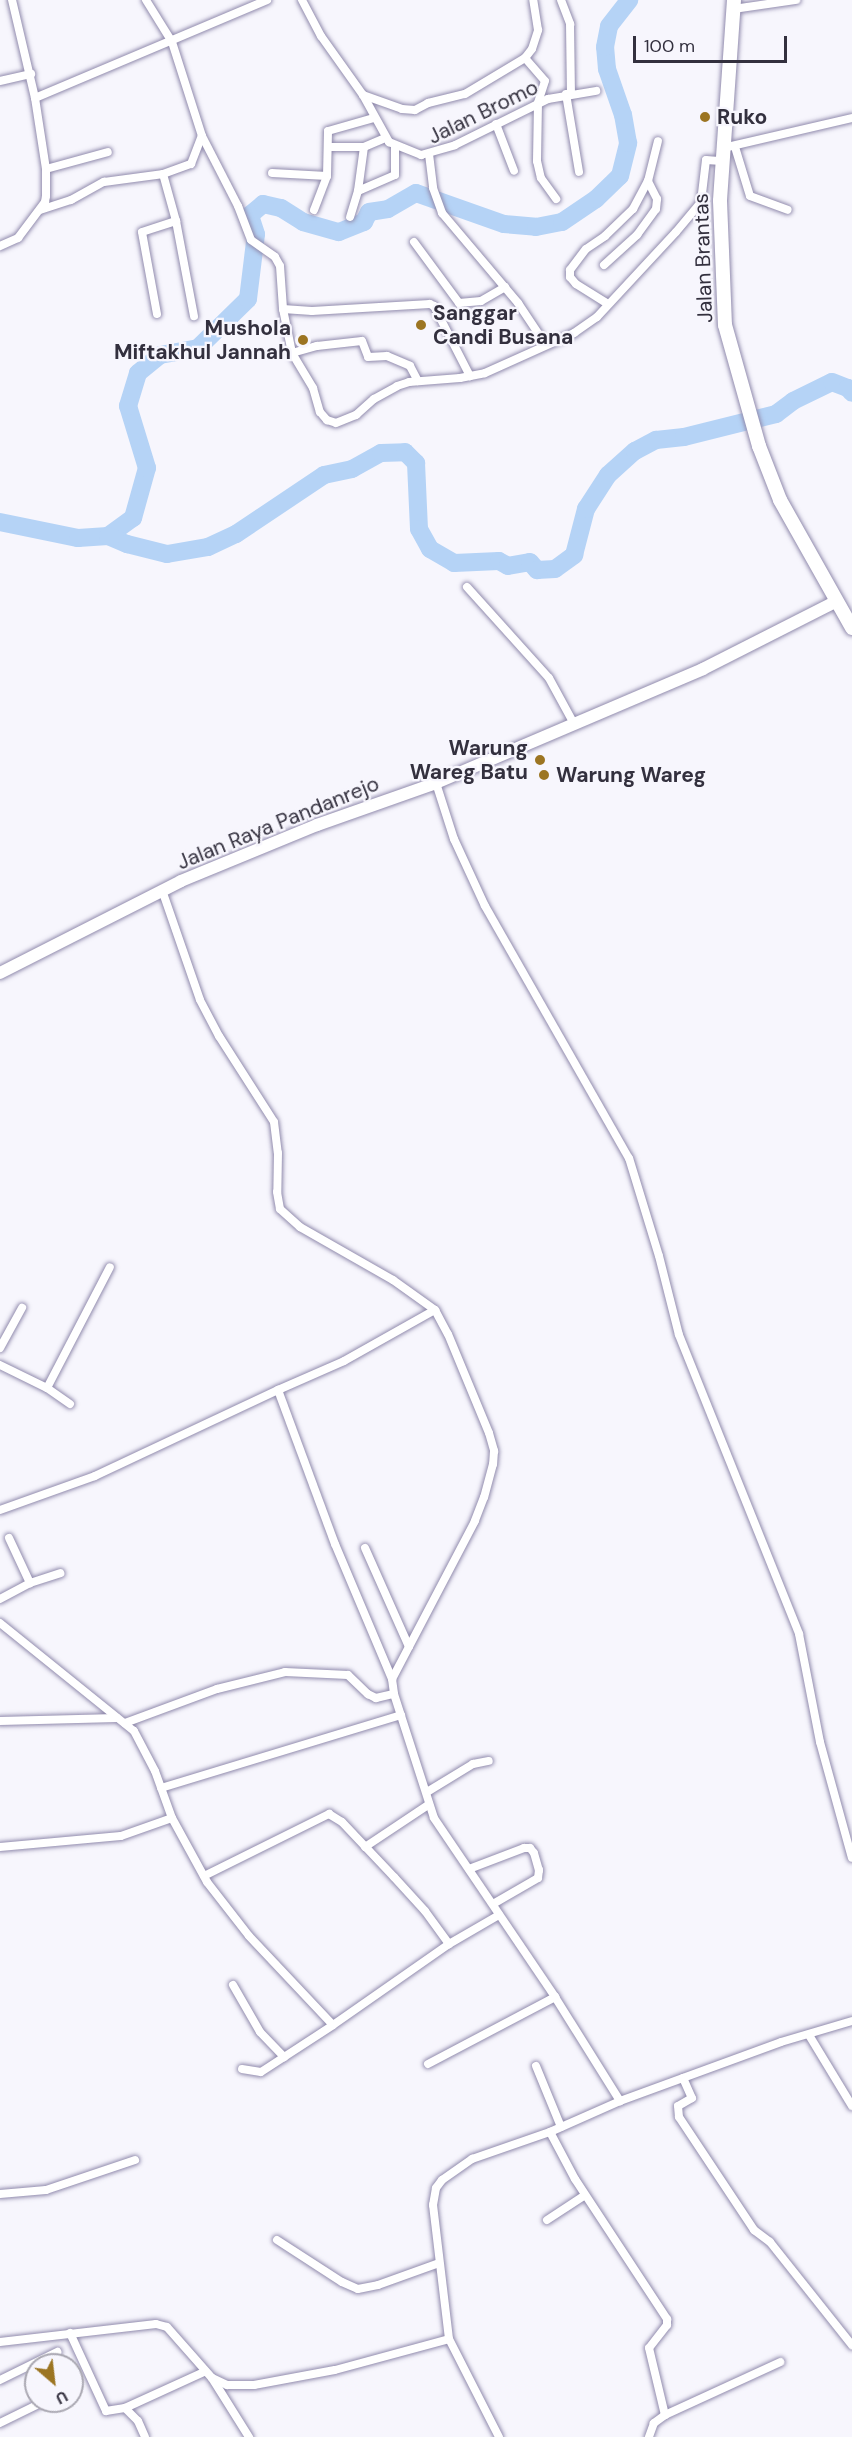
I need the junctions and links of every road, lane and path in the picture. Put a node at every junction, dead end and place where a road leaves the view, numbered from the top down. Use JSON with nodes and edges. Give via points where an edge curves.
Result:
{"nodes":[{"id":1,"x":12,"y":0,"type":"edge"},
{"id":2,"x":146,"y":0,"type":"edge"},
{"id":3,"x":267,"y":0,"type":"edge"},
{"id":4,"x":302,"y":0,"type":"edge"},
{"id":5,"x":533,"y":0,"type":"edge"},
{"id":6,"x":561,"y":0,"type":"edge"},
{"id":7,"x":796,"y":0,"type":"edge"},
{"id":8,"x":734,"y":4,"type":"edge"},
{"id":9,"x":172,"y":42,"type":"junction"},
{"id":10,"x":525,"y":58,"type":"junction"},
{"id":11,"x":31,"y":74,"type":"junction"},
{"id":12,"x":0,"y":81,"type":"edge"},
{"id":13,"x":597,"y":91,"type":"dead end"},
{"id":14,"x":568,"y":94,"type":"junction"},
{"id":15,"x":363,"y":95,"type":"junction"},
{"id":16,"x":35,"y":98,"type":"junction"},
{"id":17,"x":538,"y":103,"type":"junction"},
{"id":18,"x":374,"y":118,"type":"junction"},
{"id":19,"x":852,"y":118,"type":"edge"},
{"id":20,"x":496,"y":124,"type":"junction"},
{"id":21,"x":202,"y":136,"type":"junction"},
{"id":22,"x":385,"y":138,"type":"junction"},
{"id":23,"x":658,"y":141,"type":"dead end"},
{"id":24,"x":395,"y":146,"type":"junction"},
{"id":25,"x":328,"y":147,"type":"junction"},
{"id":26,"x":364,"y":147,"type":"junction"},
{"id":27,"x":108,"y":152,"type":"dead end"},
{"id":28,"x":727,"y":152,"type":"junction"},
{"id":29,"x":429,"y":154,"type":"junction"},
{"id":30,"x":46,"y":169,"type":"junction"},
{"id":31,"x":514,"y":171,"type":"dead end"},
{"id":32,"x":579,"y":172,"type":"dead end"},
{"id":33,"x":272,"y":173,"type":"dead end"},
{"id":34,"x":163,"y":174,"type":"junction"},
{"id":35,"x":327,"y":176,"type":"junction"},
{"id":36,"x":648,"y":181,"type":"junction"},
{"id":37,"x":358,"y":192,"type":"junction"},
{"id":38,"x":556,"y":199,"type":"dead end"},
{"id":39,"x":39,"y":210,"type":"junction"},
{"id":40,"x":314,"y":210,"type":"dead end"},
{"id":41,"x":788,"y":210,"type":"dead end"},
{"id":42,"x":350,"y":217,"type":"dead end"},
{"id":43,"x":176,"y":221,"type":"junction"},
{"id":44,"x":414,"y":242,"type":"dead end"},
{"id":45,"x":0,"y":246,"type":"edge"},
{"id":46,"x":604,"y":265,"type":"dead end"},
{"id":47,"x":505,"y":287,"type":"junction"},
{"id":48,"x":608,"y":304,"type":"junction"},
{"id":49,"x":283,"y":309,"type":"junction"},
{"id":50,"x":157,"y":314,"type":"dead end"},
{"id":51,"x":194,"y":316,"type":"dead end"},
{"id":52,"x":546,"y":345,"type":"junction"},
{"id":53,"x":292,"y":353,"type":"junction"},
{"id":54,"x":470,"y":376,"type":"junction"},
{"id":55,"x":417,"y":381,"type":"junction"},
{"id":56,"x":467,"y":587,"type":"dead end"},
{"id":57,"x":837,"y":601,"type":"junction"},
{"id":58,"x":852,"y":628,"type":"edge"},
{"id":59,"x":573,"y":722,"type":"junction"},
{"id":60,"x":436,"y":783,"type":"junction"},
{"id":61,"x":162,"y":890,"type":"junction"},
{"id":62,"x":0,"y":973,"type":"edge"},
{"id":63,"x":110,"y":1267,"type":"dead end"},
{"id":64,"x":22,"y":1308,"type":"dead end"},
{"id":65,"x":435,"y":1310,"type":"junction"},
{"id":66,"x":0,"y":1348,"type":"edge"},
{"id":67,"x":0,"y":1365,"type":"edge"},
{"id":68,"x":47,"y":1388,"type":"junction"},
{"id":69,"x":278,"y":1390,"type":"junction"},
{"id":70,"x":70,"y":1404,"type":"dead end"},
{"id":71,"x":0,"y":1510,"type":"edge"},
{"id":72,"x":9,"y":1538,"type":"dead end"},
{"id":73,"x":365,"y":1548,"type":"dead end"},
{"id":74,"x":60,"y":1573,"type":"dead end"},
{"id":75,"x":30,"y":1583,"type":"junction"},
{"id":76,"x":0,"y":1599,"type":"edge"},
{"id":77,"x":0,"y":1623,"type":"edge"},
{"id":78,"x":409,"y":1647,"type":"junction"},
{"id":79,"x":392,"y":1679,"type":"junction"},
{"id":80,"x":393,"y":1694,"type":"junction"},
{"id":81,"x":401,"y":1715,"type":"junction"},
{"id":82,"x":0,"y":1721,"type":"edge"},
{"id":83,"x":121,"y":1721,"type":"junction"},
{"id":84,"x":489,"y":1761,"type":"dead end"},
{"id":85,"x":161,"y":1788,"type":"junction"},
{"id":86,"x":426,"y":1792,"type":"junction"},
{"id":87,"x":428,"y":1805,"type":"junction"},
{"id":88,"x":171,"y":1818,"type":"junction"},
{"id":89,"x":849,"y":1843,"type":"edge"},
{"id":90,"x":0,"y":1846,"type":"edge"},
{"id":91,"x":365,"y":1847,"type":"junction"},
{"id":92,"x":852,"y":1858,"type":"edge"},
{"id":93,"x":470,"y":1869,"type":"junction"},
{"id":94,"x":204,"y":1876,"type":"junction"},
{"id":95,"x":493,"y":1904,"type":"junction"},
{"id":96,"x":500,"y":1915,"type":"junction"},
{"id":97,"x":449,"y":1944,"type":"junction"},
{"id":98,"x":233,"y":1985,"type":"dead end"},
{"id":99,"x":555,"y":1997,"type":"junction"},
{"id":100,"x":852,"y":2021,"type":"edge"},
{"id":101,"x":333,"y":2025,"type":"junction"},
{"id":102,"x":809,"y":2035,"type":"junction"},
{"id":103,"x":284,"y":2057,"type":"junction"},
{"id":104,"x":428,"y":2064,"type":"dead end"},
{"id":105,"x":536,"y":2066,"type":"dead end"},
{"id":106,"x":242,"y":2069,"type":"dead end"},
{"id":107,"x":687,"y":2084,"type":"junction"},
{"id":108,"x":620,"y":2101,"type":"junction"},
{"id":109,"x":852,"y":2106,"type":"edge"},
{"id":110,"x":561,"y":2127,"type":"junction"},
{"id":111,"x":552,"y":2135,"type":"junction"},
{"id":112,"x":135,"y":2160,"type":"dead end"},
{"id":113,"x":0,"y":2194,"type":"edge"},
{"id":114,"x":585,"y":2195,"type":"junction"},
{"id":115,"x":547,"y":2220,"type":"dead end"},
{"id":116,"x":277,"y":2240,"type":"dead end"},
{"id":117,"x":439,"y":2263,"type":"junction"},
{"id":118,"x":70,"y":2333,"type":"junction"},
{"id":119,"x":448,"y":2339,"type":"junction"},
{"id":120,"x":0,"y":2342,"type":"edge"},
{"id":121,"x":852,"y":2345,"type":"edge"},
{"id":122,"x":57,"y":2352,"type":"dead end"},
{"id":123,"x":780,"y":2362,"type":"dead end"},
{"id":124,"x":204,"y":2372,"type":"junction"},
{"id":125,"x":212,"y":2378,"type":"junction"},
{"id":126,"x":0,"y":2380,"type":"edge"},
{"id":127,"x":125,"y":2408,"type":"junction"},
{"id":128,"x":24,"y":2412,"type":"edge"},
{"id":129,"x":665,"y":2415,"type":"junction"},
{"id":130,"x":0,"y":2424,"type":"edge"},
{"id":131,"x":145,"y":2437,"type":"edge"},
{"id":132,"x":249,"y":2437,"type":"edge"},
{"id":133,"x":499,"y":2437,"type":"edge"},
{"id":134,"x":648,"y":2437,"type":"edge"}],
"edges":[{"from":1,"to":11,"type":"street"},
{"from":2,"to":9,"type":"street"},
{"from":3,"to":9,"type":"street"},
{"from":4,"to":15,"type":"street","via":[[321,36]]},
{"from":5,"to":10,"type":"street","via":[[538,30]]},
{"from":6,"to":14,"type":"street","via":[[570,24]]},
{"from":7,"to":8,"type":"street"},
{"from":8,"to":28,"type":"main road","name":"Jalan Brantas"},
{"from":9,"to":16,"type":"street"},
{"from":9,"to":21,"type":"street"},
{"from":10,"to":15,"type":"street","via":[[465,94],[416,110]]},
{"from":10,"to":17,"type":"street","via":[[545,81]]},
{"from":11,"to":12,"type":"street"},
{"from":11,"to":16,"type":"street"},
{"from":13,"to":14,"type":"street","name":"Jalan Bromo"},
{"from":14,"to":17,"type":"street","name":"Jalan Bromo"},
{"from":14,"to":32,"type":"street"},
{"from":15,"to":18,"type":"street"},
{"from":16,"to":30,"type":"street"},
{"from":17,"to":20,"type":"street","name":"Jalan Bromo"},
{"from":17,"to":38,"type":"street","via":[[538,169]]},
{"from":18,"to":22,"type":"street"},
{"from":18,"to":25,"type":"street","via":[[329,128]]},
{"from":19,"to":28,"type":"street"},
{"from":20,"to":29,"type":"street","name":"Jalan Bromo"},
{"from":20,"to":31,"type":"street"},
{"from":21,"to":34,"type":"street","via":[[191,164]]},
{"from":21,"to":49,"type":"street","via":[[230,187],[251,240],[275,257],[283,275]]},
{"from":22,"to":24,"type":"street"},
{"from":22,"to":26,"type":"street"},
{"from":23,"to":36,"type":"street"},
{"from":24,"to":29,"type":"street","via":[[412,154]]},
{"from":24,"to":37,"type":"street","via":[[395,175]]},
{"from":25,"to":26,"type":"street"},
{"from":25,"to":35,"type":"street"},
{"from":26,"to":37,"type":"street"},
{"from":27,"to":30,"type":"street"},
{"from":28,"to":41,"type":"street","via":[[750,196]]},
{"from":28,"to":48,"type":"street","via":[[706,160],[701,202]]},
{"from":28,"to":57,"type":"main road","name":"Jalan Brantas","via":[[720,201],[724,313],[759,446],[780,500]]},
{"from":29,"to":47,"type":"street","name":"Jalan Bromo","via":[[433,188],[442,213]]},
{"from":30,"to":39,"type":"street","via":[[46,196]]},
{"from":33,"to":35,"type":"street"},
{"from":34,"to":39,"type":"street","via":[[104,182],[70,200]]},
{"from":34,"to":43,"type":"street"},
{"from":35,"to":40,"type":"street"},
{"from":36,"to":46,"type":"street","via":[[657,199],[656,209],[637,234]]},
{"from":36,"to":48,"type":"street","via":[[633,209],[586,249],[570,270],[576,284]]},
{"from":37,"to":42,"type":"street"},
{"from":39,"to":45,"type":"street","via":[[14,242]]},
{"from":43,"to":50,"type":"street","via":[[142,232]]},
{"from":43,"to":51,"type":"street"},
{"from":44,"to":47,"type":"street","via":[[459,303],[480,301]]},
{"from":47,"to":52,"type":"street","name":"Jalan Bromo"},
{"from":48,"to":52,"type":"street","via":[[574,333]]},
{"from":49,"to":53,"type":"street"},
{"from":49,"to":54,"type":"street","via":[[430,304]]},
{"from":52,"to":54,"type":"street","via":[[500,368]]},
{"from":53,"to":55,"type":"street","via":[[362,341],[368,357],[387,356],[410,366]]},
{"from":53,"to":55,"type":"street","via":[[314,388],[320,412],[336,423],[356,415],[384,393]]},
{"from":54,"to":55,"type":"street"},
{"from":56,"to":59,"type":"street","via":[[549,678]]},
{"from":57,"to":58,"type":"main road","name":"Jalan Brantas"},
{"from":57,"to":59,"type":"main road","name":"Jalan Raya Pandanrejo","via":[[704,669]]},
{"from":59,"to":60,"type":"main road","name":"Jalan Raya Pandanrejo"},
{"from":60,"to":61,"type":"main road","name":"Jalan Raya Pandanrejo","via":[[317,825]]},
{"from":60,"to":89,"type":"street","via":[[454,839],[485,906],[629,1158],[679,1335],[800,1634],[820,1742]]},
{"from":61,"to":62,"type":"main road","name":"Jalan Raya Pandanrejo"},
{"from":61,"to":65,"type":"street","via":[[200,1000],[274,1122],[278,1200],[285,1216],[393,1280]]},
{"from":63,"to":68,"type":"street"},
{"from":64,"to":66,"type":"street"},
{"from":65,"to":69,"type":"street","via":[[344,1361]]},
{"from":65,"to":78,"type":"street","via":[[489,1433],[493,1464],[475,1521]]},
{"from":67,"to":68,"type":"street"},
{"from":68,"to":70,"type":"street"},
{"from":69,"to":71,"type":"street","via":[[95,1476]]},
{"from":69,"to":79,"type":"street","via":[[335,1544]]},
{"from":72,"to":75,"type":"street"},
{"from":73,"to":78,"type":"street"},
{"from":74,"to":75,"type":"street"},
{"from":75,"to":76,"type":"street"},
{"from":77,"to":83,"type":"street"},
{"from":78,"to":79,"type":"street"},
{"from":79,"to":80,"type":"street"},
{"from":80,"to":81,"type":"street"},
{"from":80,"to":83,"type":"street","via":[[376,1698],[348,1675],[285,1672],[217,1689]]},
{"from":81,"to":85,"type":"street"},
{"from":81,"to":86,"type":"street"},
{"from":82,"to":83,"type":"street"},
{"from":83,"to":85,"type":"street","via":[[141,1740]]},
{"from":84,"to":86,"type":"street","via":[[473,1764]]},
{"from":85,"to":88,"type":"street"},
{"from":86,"to":87,"type":"street"},
{"from":87,"to":91,"type":"street"},
{"from":87,"to":93,"type":"street"},
{"from":88,"to":90,"type":"street","via":[[121,1836]]},
{"from":88,"to":94,"type":"street"},
{"from":89,"to":92,"type":"street"},
{"from":91,"to":94,"type":"street","via":[[329,1814]]},
{"from":91,"to":97,"type":"street","via":[[425,1911]]},
{"from":93,"to":95,"type":"street"},
{"from":93,"to":95,"type":"street","via":[[524,1848],[534,1853],[539,1869],[537,1878]]},
{"from":94,"to":101,"type":"street","via":[[249,1936]]},
{"from":95,"to":96,"type":"street"},
{"from":96,"to":97,"type":"street"},
{"from":96,"to":99,"type":"street"},
{"from":97,"to":101,"type":"street"},
{"from":98,"to":103,"type":"street","via":[[260,2032]]},
{"from":99,"to":104,"type":"street"},
{"from":99,"to":108,"type":"street"},
{"from":100,"to":102,"type":"street"},
{"from":101,"to":103,"type":"street"},
{"from":102,"to":107,"type":"street","via":[[781,2042]]},
{"from":102,"to":109,"type":"street"},
{"from":103,"to":106,"type":"street","via":[[261,2072]]},
{"from":105,"to":110,"type":"street"},
{"from":107,"to":108,"type":"street"},
{"from":107,"to":121,"type":"street","via":[[692,2099],[676,2108],[696,2142],[754,2230],[770,2242]]},
{"from":108,"to":110,"type":"street"},
{"from":110,"to":111,"type":"street"},
{"from":111,"to":114,"type":"street"},
{"from":111,"to":117,"type":"street","via":[[472,2159],[442,2180],[433,2205]]},
{"from":112,"to":113,"type":"street","via":[[46,2190]]},
{"from":114,"to":115,"type":"street"},
{"from":114,"to":129,"type":"street","via":[[667,2319],[649,2351]]},
{"from":116,"to":117,"type":"street","via":[[358,2289]]},
{"from":117,"to":119,"type":"street"},
{"from":118,"to":120,"type":"street"},
{"from":118,"to":124,"type":"street","via":[[160,2325],[166,2327]]},
{"from":118,"to":127,"type":"street","via":[[104,2410]]},
{"from":119,"to":125,"type":"street","via":[[280,2381],[227,2385]]},
{"from":119,"to":133,"type":"street"},
{"from":122,"to":126,"type":"street"},
{"from":123,"to":129,"type":"street"},
{"from":124,"to":125,"type":"street"},
{"from":124,"to":127,"type":"street"},
{"from":125,"to":132,"type":"street"},
{"from":127,"to":131,"type":"street","via":[[138,2421]]},
{"from":128,"to":130,"type":"street"},
{"from":129,"to":134,"type":"street","via":[[654,2423]]}]}
